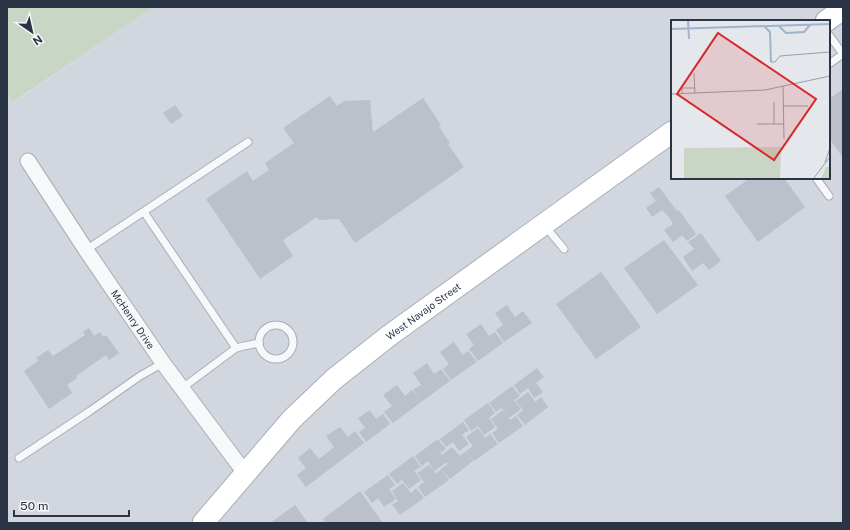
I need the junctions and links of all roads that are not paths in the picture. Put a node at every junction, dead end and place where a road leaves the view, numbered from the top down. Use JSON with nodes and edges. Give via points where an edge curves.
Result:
{"nodes":[{"id":1,"x":843,"y":9,"type":"edge"},
{"id":2,"x":827,"y":20,"type":"edge"},
{"id":3,"x":830,"y":36,"type":"edge"},
{"id":4,"x":830,"y":63,"type":"edge"},
{"id":5,"x":671,"y":133,"type":"edge"},
{"id":6,"x":248,"y":142,"type":"dead end"},
{"id":7,"x":28,"y":161,"type":"dead end"},
{"id":8,"x":817,"y":179,"type":"edge"},
{"id":9,"x":829,"y":196,"type":"dead end"},
{"id":10,"x":144,"y":212,"type":"junction"},
{"id":11,"x":543,"y":224,"type":"junction"},
{"id":12,"x":564,"y":249,"type":"dead end"},
{"id":13,"x":86,"y":250,"type":"junction"},
{"id":14,"x":259,"y":343,"type":"junction"},
{"id":15,"x":236,"y":348,"type":"junction"},
{"id":16,"x":163,"y":363,"type":"junction"},
{"id":17,"x":181,"y":389,"type":"junction"},
{"id":18,"x":19,"y":458,"type":"dead end"},
{"id":19,"x":245,"y":474,"type":"junction"},
{"id":20,"x":203,"y":523,"type":"edge"}],
"edges":[{"from":1,"to":2,"type":"street"},
{"from":3,"to":4,"type":"lane","via":[[843,54]]},
{"from":5,"to":11,"type":"street","name":"West Navajo Street"},
{"from":6,"to":10,"type":"lane"},
{"from":7,"to":13,"type":"street","name":"McHenry Drive"},
{"from":8,"to":9,"type":"lane"},
{"from":10,"to":13,"type":"lane"},
{"from":10,"to":15,"type":"lane"},
{"from":11,"to":12,"type":"lane"},
{"from":11,"to":19,"type":"street","name":"West Navajo Street","via":[[334,379],[292,418]]},
{"from":13,"to":16,"type":"street","name":"McHenry Drive"},
{"from":14,"to":14,"type":"lane","via":[[263,330],[277,324],[290,332],[293,339],[293,347],[289,354],[275,360],[262,352]]},
{"from":14,"to":15,"type":"lane"},
{"from":15,"to":17,"type":"lane"},
{"from":16,"to":17,"type":"street","name":"McHenry Drive"},
{"from":16,"to":18,"type":"lane"},
{"from":17,"to":19,"type":"street","name":"McHenry Drive"},
{"from":19,"to":20,"type":"street","name":"West Navajo Street"}]}
